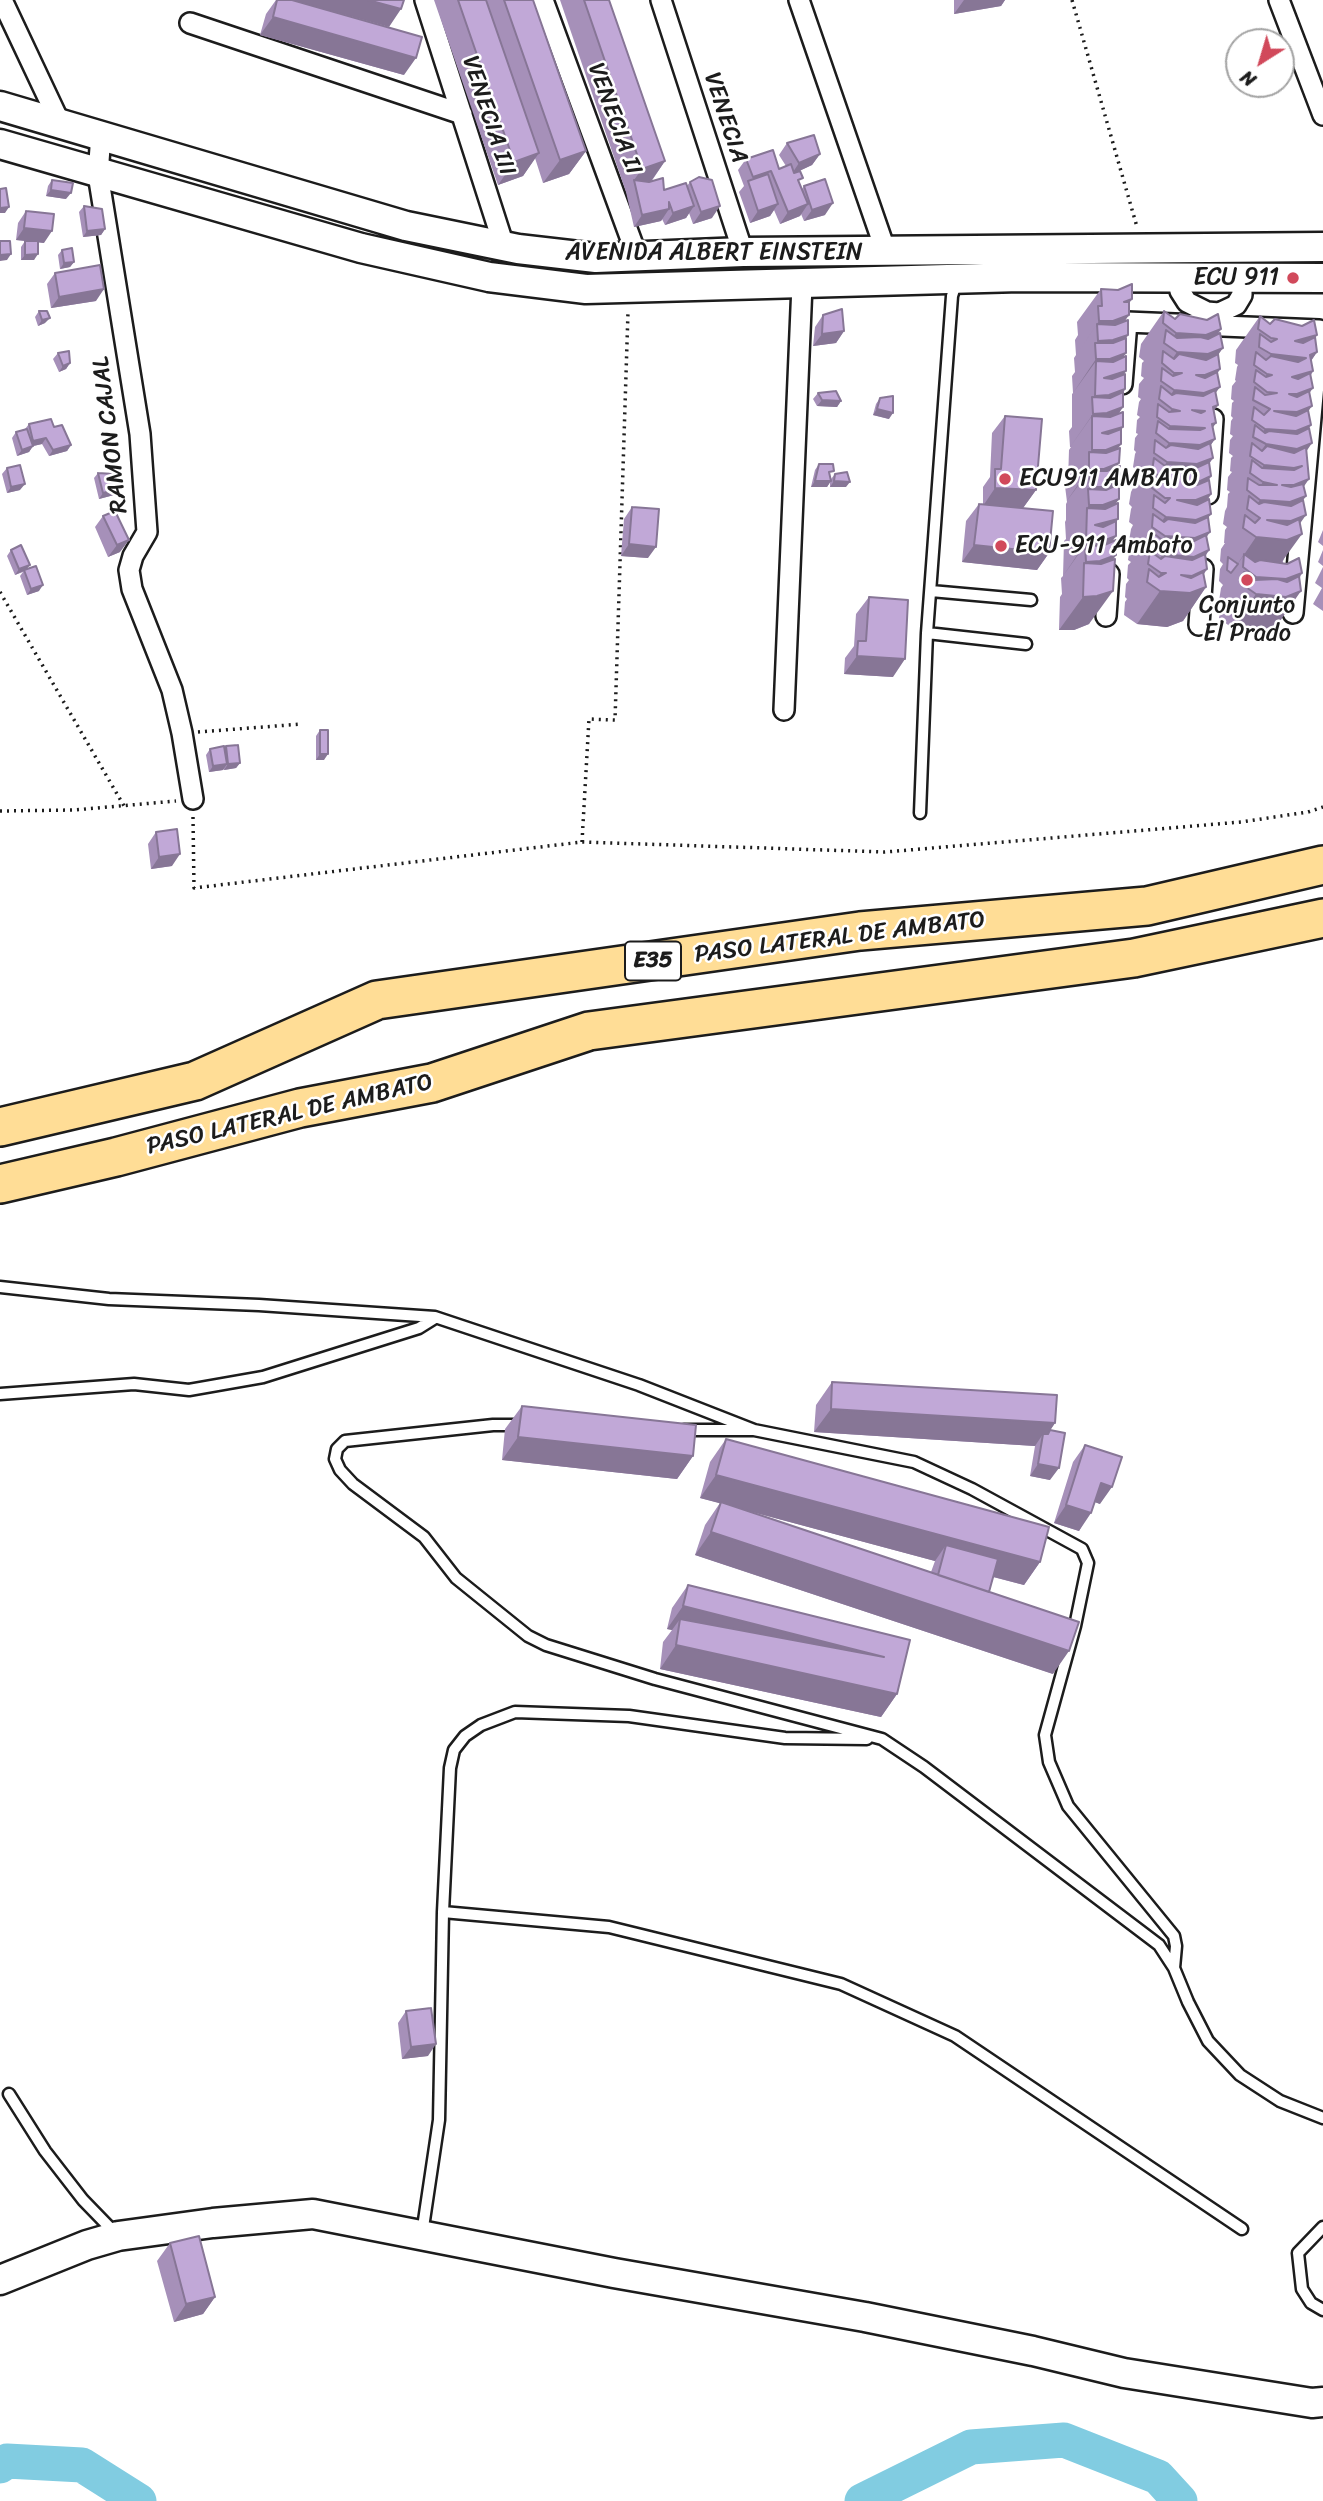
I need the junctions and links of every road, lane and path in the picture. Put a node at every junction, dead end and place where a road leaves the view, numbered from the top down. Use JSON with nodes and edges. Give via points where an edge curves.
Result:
{"nodes":[{"id":1,"x":2,"y":0,"type":"edge"},
{"id":2,"x":425,"y":0,"type":"edge"},
{"id":3,"x":543,"y":0,"type":"edge"},
{"id":4,"x":661,"y":0,"type":"edge"},
{"id":5,"x":799,"y":0,"type":"edge"},
{"id":6,"x":1072,"y":0,"type":"edge"},
{"id":7,"x":1279,"y":0,"type":"edge"},
{"id":8,"x":190,"y":23,"type":"dead end"},
{"id":9,"x":0,"y":106,"type":"edge"},
{"id":10,"x":462,"y":114,"type":"junction"},
{"id":11,"x":1323,"y":115,"type":"edge"},
{"id":12,"x":60,"y":123,"type":"junction"},
{"id":13,"x":101,"y":135,"type":"junction"},
{"id":14,"x":0,"y":144,"type":"edge"},
{"id":15,"x":98,"y":174,"type":"junction"},
{"id":16,"x":504,"y":246,"type":"junction"},
{"id":17,"x":1323,"y":247,"type":"edge"},
{"id":18,"x":1143,"y":249,"type":"junction"},
{"id":19,"x":956,"y":251,"type":"junction"},
{"id":20,"x":743,"y":252,"type":"junction"},
{"id":21,"x":886,"y":252,"type":"junction"},
{"id":22,"x":637,"y":256,"type":"junction"},
{"id":23,"x":1177,"y":277,"type":"junction"},
{"id":24,"x":1242,"y":277,"type":"junction"},
{"id":25,"x":1323,"y":278,"type":"edge"},
{"id":26,"x":957,"y":279,"type":"junction"},
{"id":27,"x":803,"y":285,"type":"junction"},
{"id":28,"x":628,"y":288,"type":"junction"},
{"id":29,"x":1219,"y":326,"type":"junction"},
{"id":30,"x":1215,"y":394,"type":"edge"},
{"id":31,"x":1121,"y":402,"type":"edge"},
{"id":32,"x":1206,"y":516,"type":"edge"},
{"id":33,"x":1204,"y":544,"type":"edge"},
{"id":34,"x":1110,"y":549,"type":"edge"},
{"id":35,"x":931,"y":591,"type":"junction"},
{"id":36,"x":0,"y":592,"type":"edge"},
{"id":37,"x":1031,"y":600,"type":"dead end"},
{"id":38,"x":1293,"y":613,"type":"edge"},
{"id":39,"x":1106,"y":616,"type":"edge"},
{"id":40,"x":1199,"y":625,"type":"dead end"},
{"id":41,"x":927,"y":633,"type":"junction"},
{"id":42,"x":1026,"y":644,"type":"dead end"},
{"id":43,"x":784,"y":710,"type":"dead end"},
{"id":44,"x":302,"y":724,"type":"dead end"},
{"id":45,"x":182,"y":733,"type":"junction"},
{"id":46,"x":193,"y":799,"type":"junction"},
{"id":47,"x":124,"y":806,"type":"junction"},
{"id":48,"x":1323,"y":807,"type":"edge"},
{"id":49,"x":0,"y":811,"type":"edge"},
{"id":50,"x":920,"y":813,"type":"dead end"},
{"id":51,"x":582,"y":842,"type":"junction"},
{"id":52,"x":1323,"y":864,"type":"edge"},
{"id":53,"x":1323,"y":918,"type":"edge"},
{"id":54,"x":0,"y":1127,"type":"edge"},
{"id":55,"x":0,"y":1184,"type":"edge"},
{"id":56,"x":0,"y":1287,"type":"edge"},
{"id":57,"x":435,"y":1317,"type":"junction"},
{"id":58,"x":0,"y":1394,"type":"edge"},
{"id":59,"x":533,"y":1426,"type":"edge"},
{"id":60,"x":678,"y":1429,"type":"edge"},
{"id":61,"x":754,"y":1430,"type":"junction"},
{"id":62,"x":881,"y":1739,"type":"junction"},
{"id":63,"x":443,"y":1912,"type":"junction"},
{"id":64,"x":1174,"y":1968,"type":"junction"},
{"id":65,"x":9,"y":2094,"type":"dead end"},
{"id":66,"x":1323,"y":2118,"type":"edge"},
{"id":67,"x":1323,"y":2227,"type":"edge"},
{"id":68,"x":1242,"y":2230,"type":"dead end"},
{"id":69,"x":422,"y":2234,"type":"junction"},
{"id":70,"x":118,"y":2236,"type":"junction"},
{"id":71,"x":0,"y":2280,"type":"edge"},
{"id":72,"x":1323,"y":2310,"type":"edge"},
{"id":73,"x":1323,"y":2402,"type":"edge"}],
"edges":[{"from":1,"to":12,"type":"street"},
{"from":2,"to":10,"type":"street","name":"VENECIA III"},
{"from":3,"to":22,"type":"street","name":"VENECIA II"},
{"from":4,"to":20,"type":"street","name":"VENECIA"},
{"from":5,"to":21,"type":"street"},
{"from":6,"to":18,"type":"path"},
{"from":7,"to":11,"type":"street"},
{"from":8,"to":10,"type":"street"},
{"from":9,"to":12,"type":"street","name":"AVENIDA ALBERT EINSTEIN"},
{"from":10,"to":16,"type":"street","name":"VENECIA III"},
{"from":12,"to":13,"type":"street","name":"AVENIDA ALBERT EINSTEIN"},
{"from":13,"to":15,"type":"street","name":"RAMON CAJAL"},
{"from":13,"to":16,"type":"street","name":"AVENIDA ALBERT EINSTEIN","via":[[406,226]]},
{"from":14,"to":15,"type":"street","name":"AVENIDA ALBERT EINSTEIN"},
{"from":15,"to":28,"type":"street","name":"AVENIDA ALBERT EINSTEIN","via":[[361,248],[489,277],[586,289]]},
{"from":15,"to":45,"type":"street","name":"RAMON CAJAL","via":[[140,434],[147,532],[129,570],[132,589],[172,690]]},
{"from":16,"to":22,"type":"street","name":"AVENIDA ALBERT EINSTEIN","via":[[596,258]]},
{"from":17,"to":18,"type":"street","name":"AVENIDA ALBERT EINSTEIN"},
{"from":18,"to":19,"type":"street","name":"AVENIDA ALBERT EINSTEIN"},
{"from":19,"to":21,"type":"street","name":"AVENIDA ALBERT EINSTEIN"},
{"from":19,"to":26,"type":"street"},
{"from":20,"to":21,"type":"street","name":"AVENIDA ALBERT EINSTEIN"},
{"from":20,"to":22,"type":"street","name":"AVENIDA ALBERT EINSTEIN"},
{"from":23,"to":24,"type":"street","name":"AVENIDA ALBERT EINSTEIN"},
{"from":23,"to":26,"type":"street","name":"AVENIDA ALBERT EINSTEIN"},
{"from":23,"to":29,"type":"street","via":[[1187,302]]},
{"from":24,"to":25,"type":"street","name":"AVENIDA ALBERT EINSTEIN"},
{"from":24,"to":29,"type":"street","via":[[1242,295]]},
{"from":26,"to":27,"type":"street","name":"AVENIDA ALBERT EINSTEIN"},
{"from":26,"to":35,"type":"lane","via":[[952,296]]},
{"from":27,"to":28,"type":"street","name":"AVENIDA ALBERT EINSTEIN"},
{"from":27,"to":43,"type":"street"},
{"from":28,"to":51,"type":"path","via":[[615,720],[589,719]]},
{"from":29,"to":31,"type":"street","via":[[1126,322]]},
{"from":29,"to":38,"type":"street","via":[[1319,330]]},
{"from":30,"to":32,"type":"street"},
{"from":33,"to":40,"type":"street"},
{"from":34,"to":39,"type":"street"},
{"from":35,"to":37,"type":"lane"},
{"from":35,"to":41,"type":"lane"},
{"from":36,"to":47,"type":"path"},
{"from":41,"to":42,"type":"lane"},
{"from":41,"to":50,"type":"lane"},
{"from":44,"to":45,"type":"path"},
{"from":45,"to":46,"type":"street","name":"RAMON CAJAL"},
{"from":46,"to":47,"type":"path"},
{"from":46,"to":51,"type":"path","via":[[194,888]]},
{"from":47,"to":49,"type":"path"},
{"from":48,"to":51,"type":"path","via":[[1241,822],[885,852]]},
{"from":52,"to":54,"type":"highway","name":"PASO LATERAL DE AMBATO","number":"E35","via":[[1147,906],[860,931],[377,1000],[195,1081]]},
{"from":53,"to":55,"type":"highway","name":"PASO LATERAL DE AMBATO","via":[[1134,958],[589,1031],[432,1083],[300,1108]]},
{"from":56,"to":57,"type":"lane"},
{"from":57,"to":58,"type":"lane","via":[[419,1328],[263,1377],[189,1390],[134,1384]]},
{"from":57,"to":61,"type":"lane","via":[[639,1385]]},
{"from":59,"to":62,"type":"lane","via":[[493,1425],[345,1441],[335,1459],[353,1484],[424,1537],[456,1578],[528,1636],[655,1679]]},
{"from":60,"to":61,"type":"lane"},
{"from":61,"to":64,"type":"lane","via":[[914,1462],[1082,1549],[1088,1563],[1076,1626],[1045,1735],[1049,1762],[1068,1806],[1174,1936]]},
{"from":62,"to":63,"type":"lane","via":[[785,1738],[629,1716],[515,1712],[481,1725],[454,1750],[450,1768]]},
{"from":62,"to":64,"type":"lane","via":[[1159,1945]]},
{"from":63,"to":68,"type":"lane","via":[[609,1927],[841,1984],[955,2036]]},
{"from":63,"to":69,"type":"lane","via":[[439,2120]]},
{"from":64,"to":66,"type":"lane","via":[[1208,2041],[1240,2075],[1280,2101]]},
{"from":65,"to":70,"type":"lane","via":[[45,2151]]},
{"from":67,"to":72,"type":"lane","via":[[1298,2253],[1302,2288],[1311,2303]]},
{"from":69,"to":70,"type":"street","via":[[313,2214]]},
{"from":69,"to":73,"type":"street","via":[[865,2317],[1124,2373]]},
{"from":70,"to":71,"type":"street"}]}
